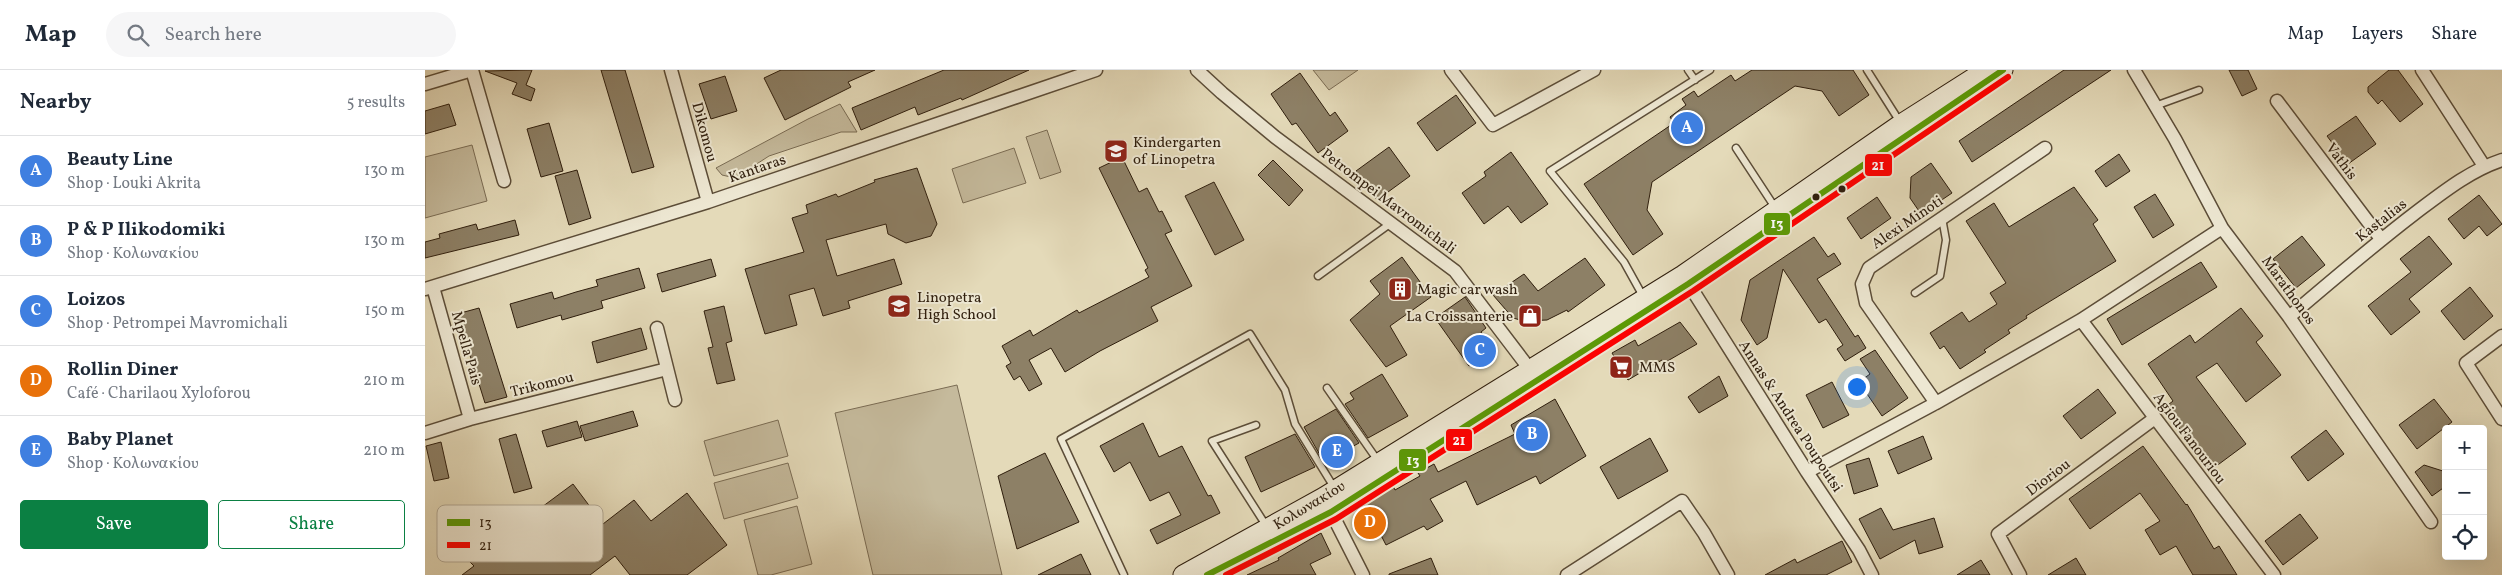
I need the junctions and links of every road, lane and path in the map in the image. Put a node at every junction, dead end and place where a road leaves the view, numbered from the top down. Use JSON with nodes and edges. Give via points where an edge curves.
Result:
{"nodes":[{"id":1,"x":472,"y":70,"type":"edge"},
{"id":2,"x":671,"y":70,"type":"edge"},
{"id":3,"x":1096,"y":70,"type":"edge"},
{"id":4,"x":1197,"y":70,"type":"edge"},
{"id":5,"x":1451,"y":70,"type":"edge"},
{"id":6,"x":1593,"y":70,"type":"edge"},
{"id":7,"x":1688,"y":70,"type":"edge"},
{"id":8,"x":1710,"y":70,"type":"edge"},
{"id":9,"x":1867,"y":70,"type":"edge"},
{"id":10,"x":1986,"y":70,"type":"edge"},
{"id":11,"x":2003,"y":70,"type":"edge"},
{"id":12,"x":2133,"y":70,"type":"edge"},
{"id":13,"x":2422,"y":70,"type":"edge"},
{"id":14,"x":1063,"y":75,"type":"edge"},
{"id":15,"x":1695,"y":80,"type":"junction"},
{"id":16,"x":425,"y":84,"type":"edge"},
{"id":17,"x":2199,"y":90,"type":"dead end"},
{"id":18,"x":2277,"y":101,"type":"dead end"},
{"id":19,"x":2155,"y":106,"type":"junction"},
{"id":20,"x":1901,"y":124,"type":"junction"},
{"id":21,"x":1736,"y":148,"type":"dead end"},
{"id":22,"x":2045,"y":148,"type":"dead end"},
{"id":23,"x":2502,"y":160,"type":"edge"},
{"id":24,"x":2484,"y":166,"type":"junction"},
{"id":25,"x":505,"y":182,"type":"dead end"},
{"id":26,"x":708,"y":202,"type":"junction"},
{"id":27,"x":1777,"y":210,"type":"junction"},
{"id":28,"x":1942,"y":218,"type":"junction"},
{"id":29,"x":1392,"y":222,"type":"junction"},
{"id":30,"x":2222,"y":228,"type":"junction"},
{"id":31,"x":2381,"y":239,"type":"junction"},
{"id":32,"x":1318,"y":276,"type":"dead end"},
{"id":33,"x":1686,"y":279,"type":"junction"},
{"id":34,"x":429,"y":288,"type":"edge"},
{"id":35,"x":1915,"y":293,"type":"dead end"},
{"id":36,"x":1645,"y":299,"type":"junction"},
{"id":37,"x":2289,"y":317,"type":"junction"},
{"id":38,"x":2081,"y":320,"type":"junction"},
{"id":39,"x":657,"y":328,"type":"dead end"},
{"id":40,"x":2502,"y":336,"type":"edge"},
{"id":41,"x":667,"y":370,"type":"junction"},
{"id":42,"x":1534,"y":375,"type":"junction"},
{"id":43,"x":1327,"y":388,"type":"dead end"},
{"id":44,"x":675,"y":400,"type":"dead end"},
{"id":45,"x":1936,"y":403,"type":"junction"},
{"id":46,"x":2155,"y":418,"type":"junction"},
{"id":47,"x":470,"y":419,"type":"junction"},
{"id":48,"x":2502,"y":419,"type":"edge"},
{"id":49,"x":1256,"y":425,"type":"dead end"},
{"id":50,"x":425,"y":433,"type":"edge"},
{"id":51,"x":1379,"y":463,"type":"junction"},
{"id":52,"x":1807,"y":472,"type":"junction"},
{"id":53,"x":1330,"y":499,"type":"junction"},
{"id":54,"x":2431,"y":522,"type":"dead end"},
{"id":55,"x":1268,"y":529,"type":"junction"},
{"id":56,"x":1124,"y":575,"type":"edge"},
{"id":57,"x":1183,"y":575,"type":"edge"},
{"id":58,"x":1207,"y":575,"type":"edge"},
{"id":59,"x":1363,"y":575,"type":"edge"},
{"id":60,"x":1567,"y":575,"type":"edge"},
{"id":61,"x":1728,"y":575,"type":"edge"},
{"id":62,"x":1872,"y":575,"type":"edge"},
{"id":63,"x":2020,"y":575,"type":"edge"},
{"id":64,"x":2273,"y":575,"type":"edge"}],
"edges":[{"from":1,"to":16,"type":"street"},
{"from":1,"to":25,"type":"street"},
{"from":2,"to":26,"type":"street","name":"Dikomou"},
{"from":3,"to":14,"type":"street","name":"Kantaras"},
{"from":4,"to":29,"type":"street","name":"Petrompei Mavromichali","via":[[1221,94],[1275,137]]},
{"from":5,"to":6,"type":"street","via":[[1493,125]]},
{"from":7,"to":15,"type":"lane"},
{"from":8,"to":15,"type":"lane"},
{"from":9,"to":20,"type":"lane"},
{"from":10,"to":20,"type":"main road","name":"Κολωνακίου"},
{"from":11,"to":33,"type":"main road","name":"Κολωνακίου"},
{"from":12,"to":19,"type":"street","name":"Marathonos"},
{"from":13,"to":24,"type":"street"},
{"from":14,"to":26,"type":"street","name":"Kantaras"},
{"from":15,"to":36,"type":"lane","via":[[1550,171],[1624,262]]},
{"from":17,"to":19,"type":"lane"},
{"from":18,"to":31,"type":"street","name":"Vathis"},
{"from":19,"to":30,"type":"street","name":"Marathonos"},
{"from":20,"to":27,"type":"main road","name":"Κολωνακίου"},
{"from":21,"to":27,"type":"lane"},
{"from":22,"to":28,"type":"street","name":"Alexi Minoti"},
{"from":23,"to":24,"type":"street","name":"Kastalias"},
{"from":24,"to":31,"type":"street","name":"Kastalias","via":[[2455,183]]},
{"from":26,"to":34,"type":"street","name":"Kantaras"},
{"from":27,"to":33,"type":"main road","name":"Κολωνακίου"},
{"from":28,"to":35,"type":"lane","via":[[1946,240],[1940,276]]},
{"from":28,"to":45,"type":"street","name":"Alexi Minoti","via":[[1869,268],[1862,284],[1866,303]]},
{"from":29,"to":32,"type":"lane"},
{"from":29,"to":42,"type":"street","name":"Petrompei Mavromichali","via":[[1455,271]]},
{"from":30,"to":37,"type":"street","name":"Marathonos"},
{"from":30,"to":38,"type":"street"},
{"from":31,"to":37,"type":"street","name":"Kastalias"},
{"from":33,"to":36,"type":"main road","name":"Κολωνακίου"},
{"from":33,"to":42,"type":"main road","name":"Κολωνακίου"},
{"from":33,"to":52,"type":"street","name":"Annas & Andrea Poupoutsi"},
{"from":34,"to":47,"type":"street","name":"Mpella Pais"},
{"from":36,"to":42,"type":"main road","name":"Κολωνακίου"},
{"from":37,"to":54,"type":"street","name":"Marathonos"},
{"from":38,"to":45,"type":"street"},
{"from":38,"to":46,"type":"street","name":"Agiou Fanouriou"},
{"from":39,"to":41,"type":"street"},
{"from":40,"to":48,"type":"street","via":[[2466,363]]},
{"from":41,"to":44,"type":"street"},
{"from":41,"to":47,"type":"street","name":"Trikomou"},
{"from":42,"to":51,"type":"main road","name":"Κολωνακίου"},
{"from":42,"to":53,"type":"main road","name":"Κολωνακίου"},
{"from":43,"to":51,"type":"lane"},
{"from":45,"to":52,"type":"street"},
{"from":46,"to":63,"type":"street","name":"Dioriou","via":[[1998,534]]},
{"from":46,"to":64,"type":"street","name":"Agiou Fanouriou"},
{"from":47,"to":50,"type":"street","name":"Trikomou"},
{"from":49,"to":55,"type":"lane","via":[[1212,441]]},
{"from":51,"to":53,"type":"main road","name":"Κολωνακίου"},
{"from":52,"to":62,"type":"street","name":"Annas & Andrea Poupoutsi"},
{"from":53,"to":55,"type":"main road","name":"Κολωνακίου"},
{"from":53,"to":56,"type":"lane","via":[[1295,424],[1285,390],[1250,334],[1061,439]]},
{"from":53,"to":58,"type":"main road","name":"Κολωνακίου"},
{"from":53,"to":59,"type":"street"},
{"from":55,"to":57,"type":"main road","name":"Κολωνακίου"},
{"from":60,"to":61,"type":"street","via":[[1682,502]]}]}
